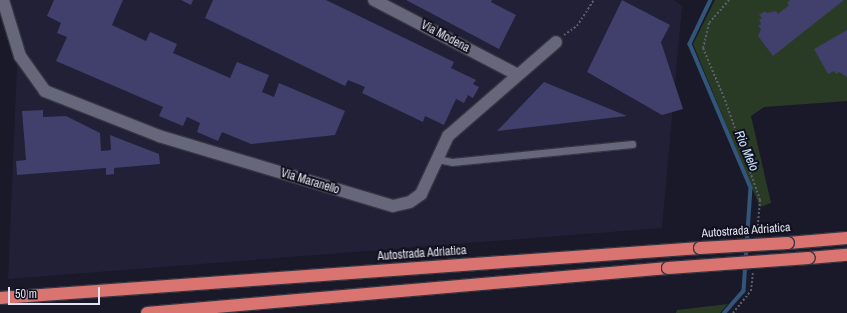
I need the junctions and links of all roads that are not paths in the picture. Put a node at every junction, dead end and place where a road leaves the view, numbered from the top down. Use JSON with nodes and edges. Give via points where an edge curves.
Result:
{"nodes":[{"id":1,"x":3,"y":0,"type":"edge"},
{"id":2,"x":374,"y":0,"type":"edge"},
{"id":3,"x":556,"y":42,"type":"road end"},
{"id":4,"x":516,"y":74,"type":"junction"},
{"id":5,"x":632,"y":144,"type":"dead end"},
{"id":6,"x":437,"y":160,"type":"junction"},
{"id":7,"x":847,"y":238,"type":"edge"},
{"id":8,"x":847,"y":255,"type":"edge"},
{"id":9,"x":0,"y":298,"type":"edge"},
{"id":10,"x":147,"y":313,"type":"edge"}],
"edges":[{"from":1,"to":6,"type":"street","name":"Via Maranello","via":[[20,56],[45,91],[159,136],[393,206],[410,202],[421,194]]},
{"from":2,"to":4,"type":"street","name":"Via Modena"},
{"from":3,"to":4,"type":"street","name":"Via Maranello"},
{"from":4,"to":6,"type":"street","name":"Via Maranello","via":[[448,136]]},
{"from":5,"to":6,"type":"lane","via":[[452,162]]},
{"from":7,"to":9,"type":"highway","name":"Autostrada Adriatica","bridge":true},
{"from":8,"to":10,"type":"highway","bridge":true}]}
